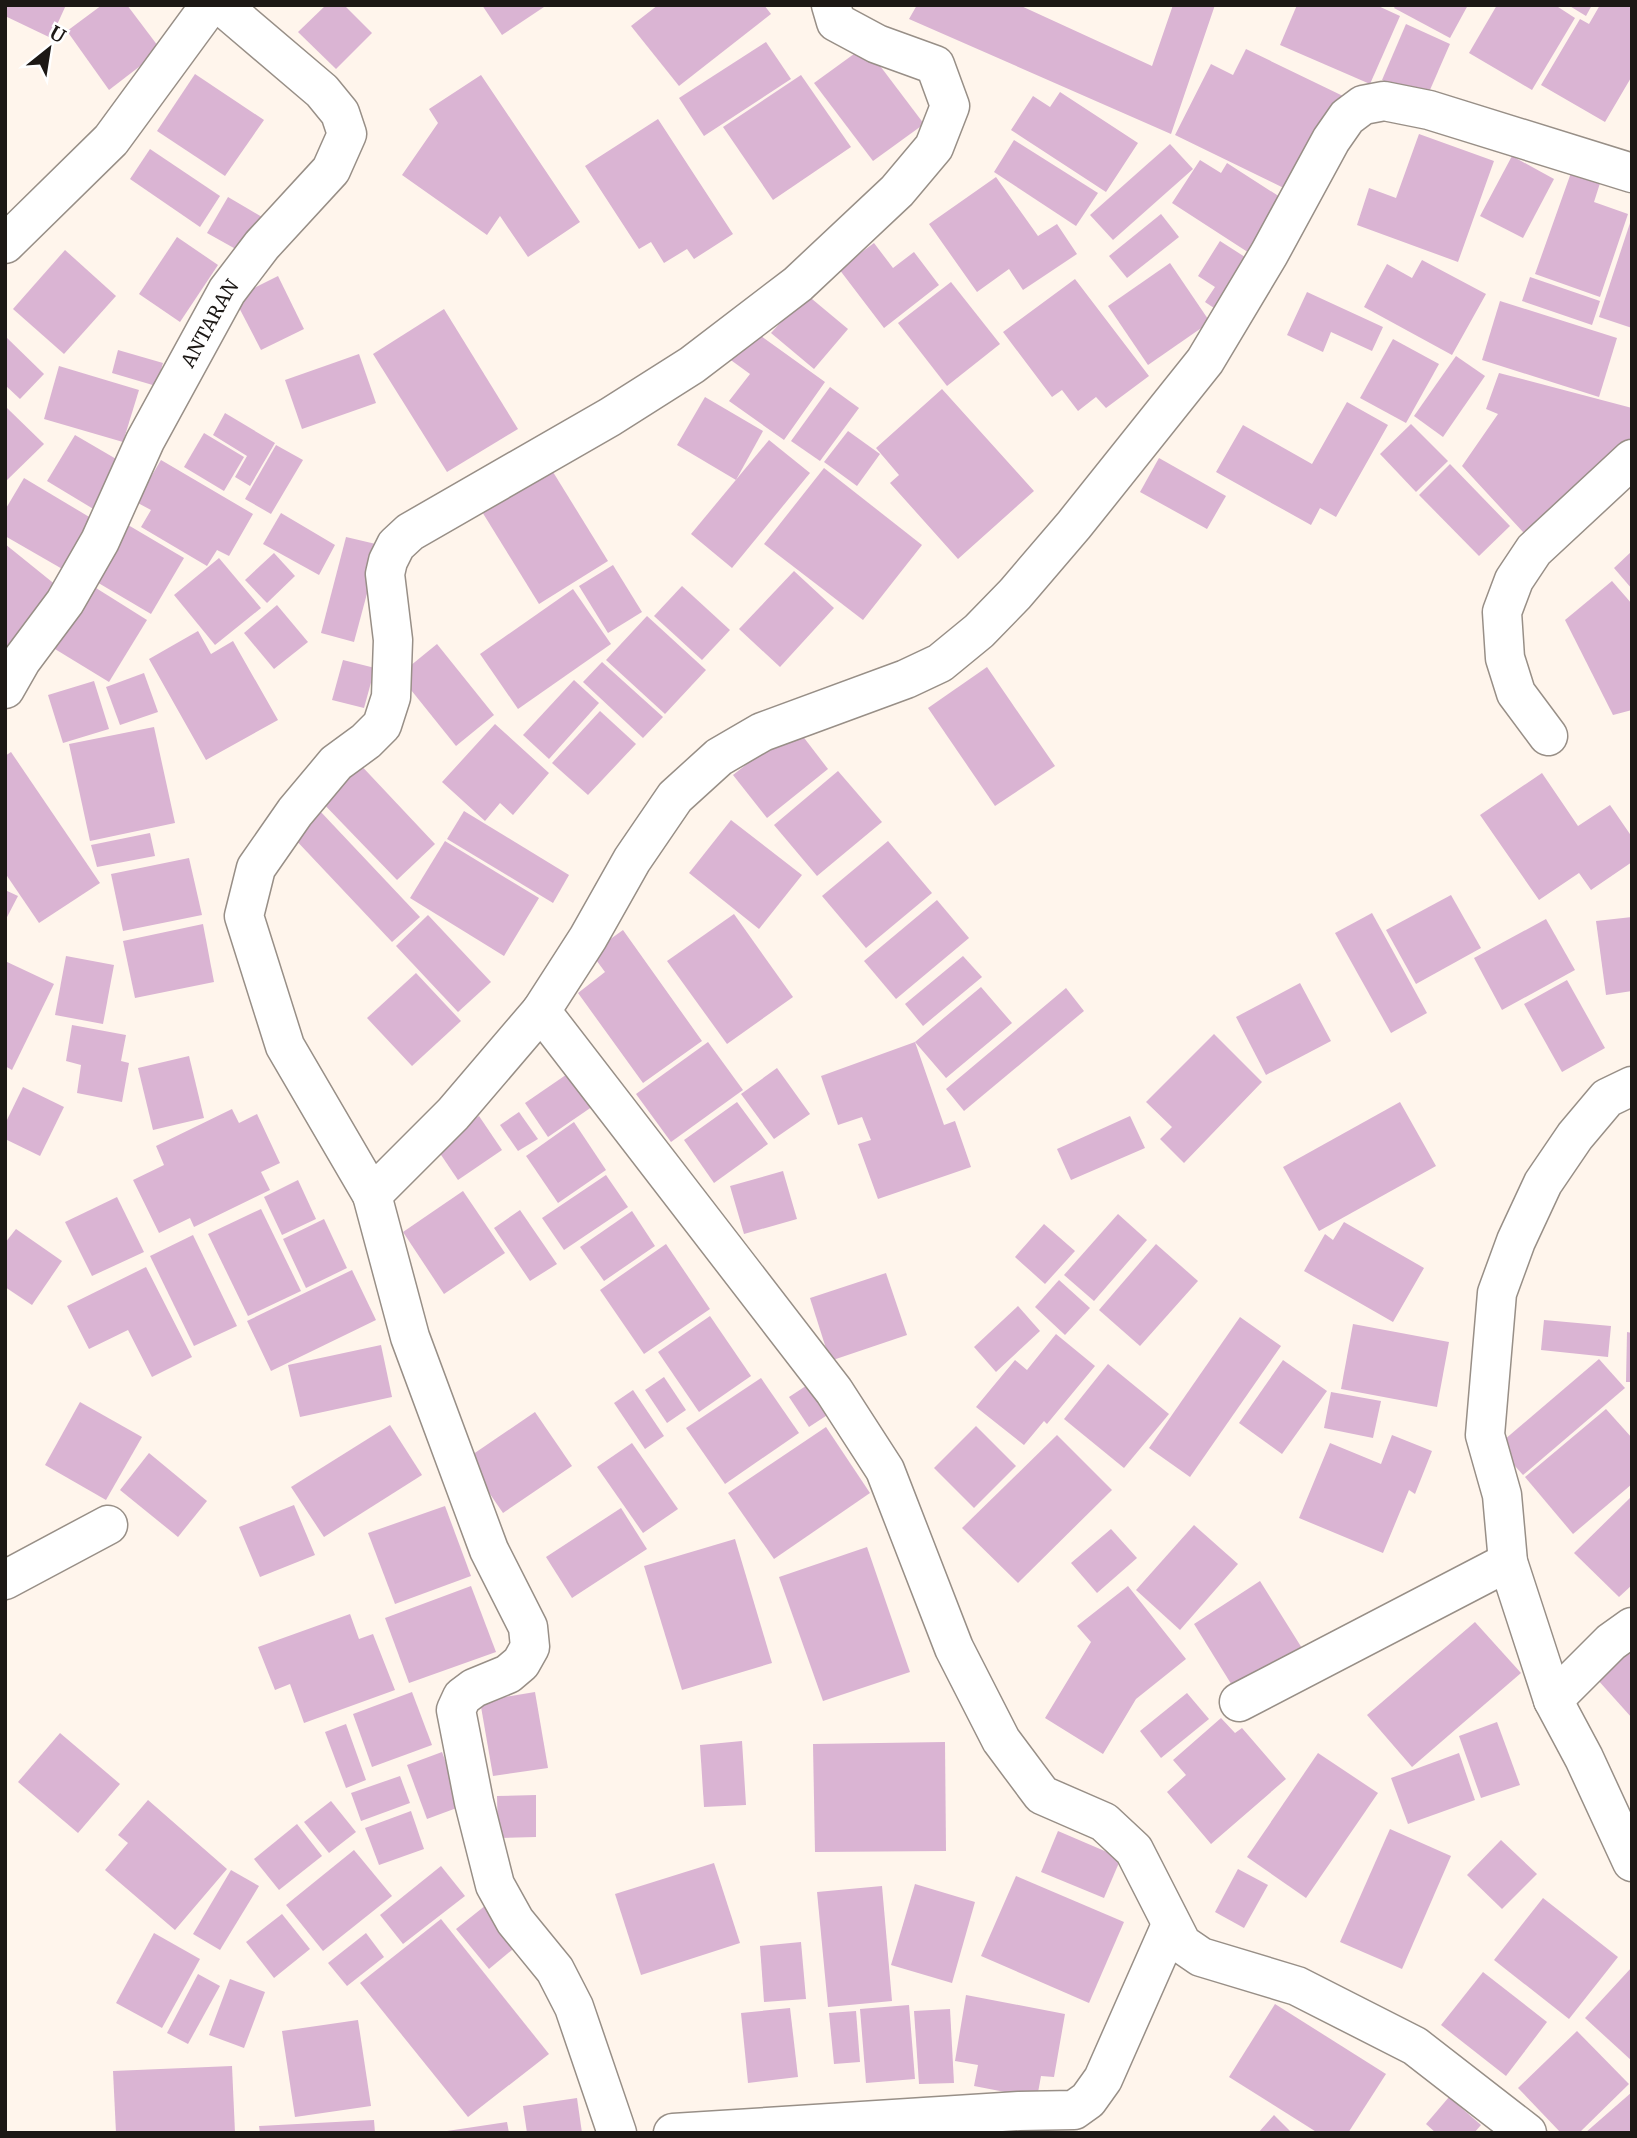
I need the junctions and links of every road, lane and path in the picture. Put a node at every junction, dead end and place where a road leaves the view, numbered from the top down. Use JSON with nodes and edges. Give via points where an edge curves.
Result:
{"nodes":[{"id":1,"x":210,"y":5,"type":"edge"},
{"id":2,"x":221,"y":5,"type":"edge"},
{"id":3,"x":831,"y":5,"type":"edge"},
{"id":4,"x":1632,"y":173,"type":"edge"},
{"id":5,"x":5,"y":244,"type":"edge"},
{"id":6,"x":1632,"y":459,"type":"edge"},
{"id":7,"x":5,"y":689,"type":"edge"},
{"id":8,"x":1548,"y":736,"type":"dead end"},
{"id":9,"x":541,"y":1011,"type":"junction"},
{"id":10,"x":1632,"y":1086,"type":"edge"},
{"id":11,"x":372,"y":1195,"type":"junction"},
{"id":12,"x":108,"y":1525,"type":"dead end"},
{"id":13,"x":1508,"y":1562,"type":"junction"},
{"id":14,"x":5,"y":1580,"type":"edge"},
{"id":15,"x":1632,"y":1627,"type":"edge"},
{"id":16,"x":1553,"y":1700,"type":"junction"},
{"id":17,"x":1239,"y":1702,"type":"dead end"},
{"id":18,"x":1632,"y":1862,"type":"edge"},
{"id":19,"x":1171,"y":1925,"type":"junction"},
{"id":20,"x":617,"y":2133,"type":"edge"},
{"id":21,"x":673,"y":2133,"type":"edge"},
{"id":22,"x":1527,"y":2133,"type":"edge"}],
"edges":[{"from":1,"to":5,"type":"street","via":[[111,140]]},
{"from":2,"to":7,"type":"street","name":"ANTARAN","via":[[321,91],[340,113],[347,134],[331,170],[227,291],[145,441],[100,541]]},
{"from":3,"to":11,"type":"street","via":[[836,22],[877,44],[935,65],[950,106],[934,147],[897,191],[798,284],[692,365],[410,532],[396,545],[385,574],[393,640],[391,697],[382,725],[336,763],[256,868],[244,916],[285,1046]]},
{"from":4,"to":9,"type":"street","via":[[1429,110],[1384,101],[1363,105],[1347,117],[1205,361],[1015,594],[940,663],[762,732],[719,757],[668,807]]},
{"from":6,"to":8,"type":"street","via":[[1534,550],[1514,580],[1502,612],[1505,658],[1516,693]]},
{"from":9,"to":11,"type":"street","via":[[453,1114]]},
{"from":9,"to":19,"type":"street","via":[[834,1391],[885,1470],[954,1648],[1001,1740],[1042,1795],[1104,1822],[1134,1850]]},
{"from":10,"to":13,"type":"street","via":[[1607,1098],[1544,1183],[1497,1293],[1485,1435],[1502,1495]]},
{"from":11,"to":20,"type":"street","via":[[410,1337],[489,1550],[528,1627],[530,1647],[521,1663],[462,1697],[456,1710],[495,1885],[515,1920],[555,1970],[574,2007]]},
{"from":12,"to":14,"type":"street"},
{"from":13,"to":16,"type":"street"},
{"from":13,"to":17,"type":"street"},
{"from":15,"to":16,"type":"street"},
{"from":16,"to":18,"type":"street"},
{"from":19,"to":21,"type":"street","via":[[1103,2079],[1074,2110]]},
{"from":19,"to":22,"type":"street","via":[[1182,1944],[1201,1957],[1297,1986],[1415,2046]]}]}
